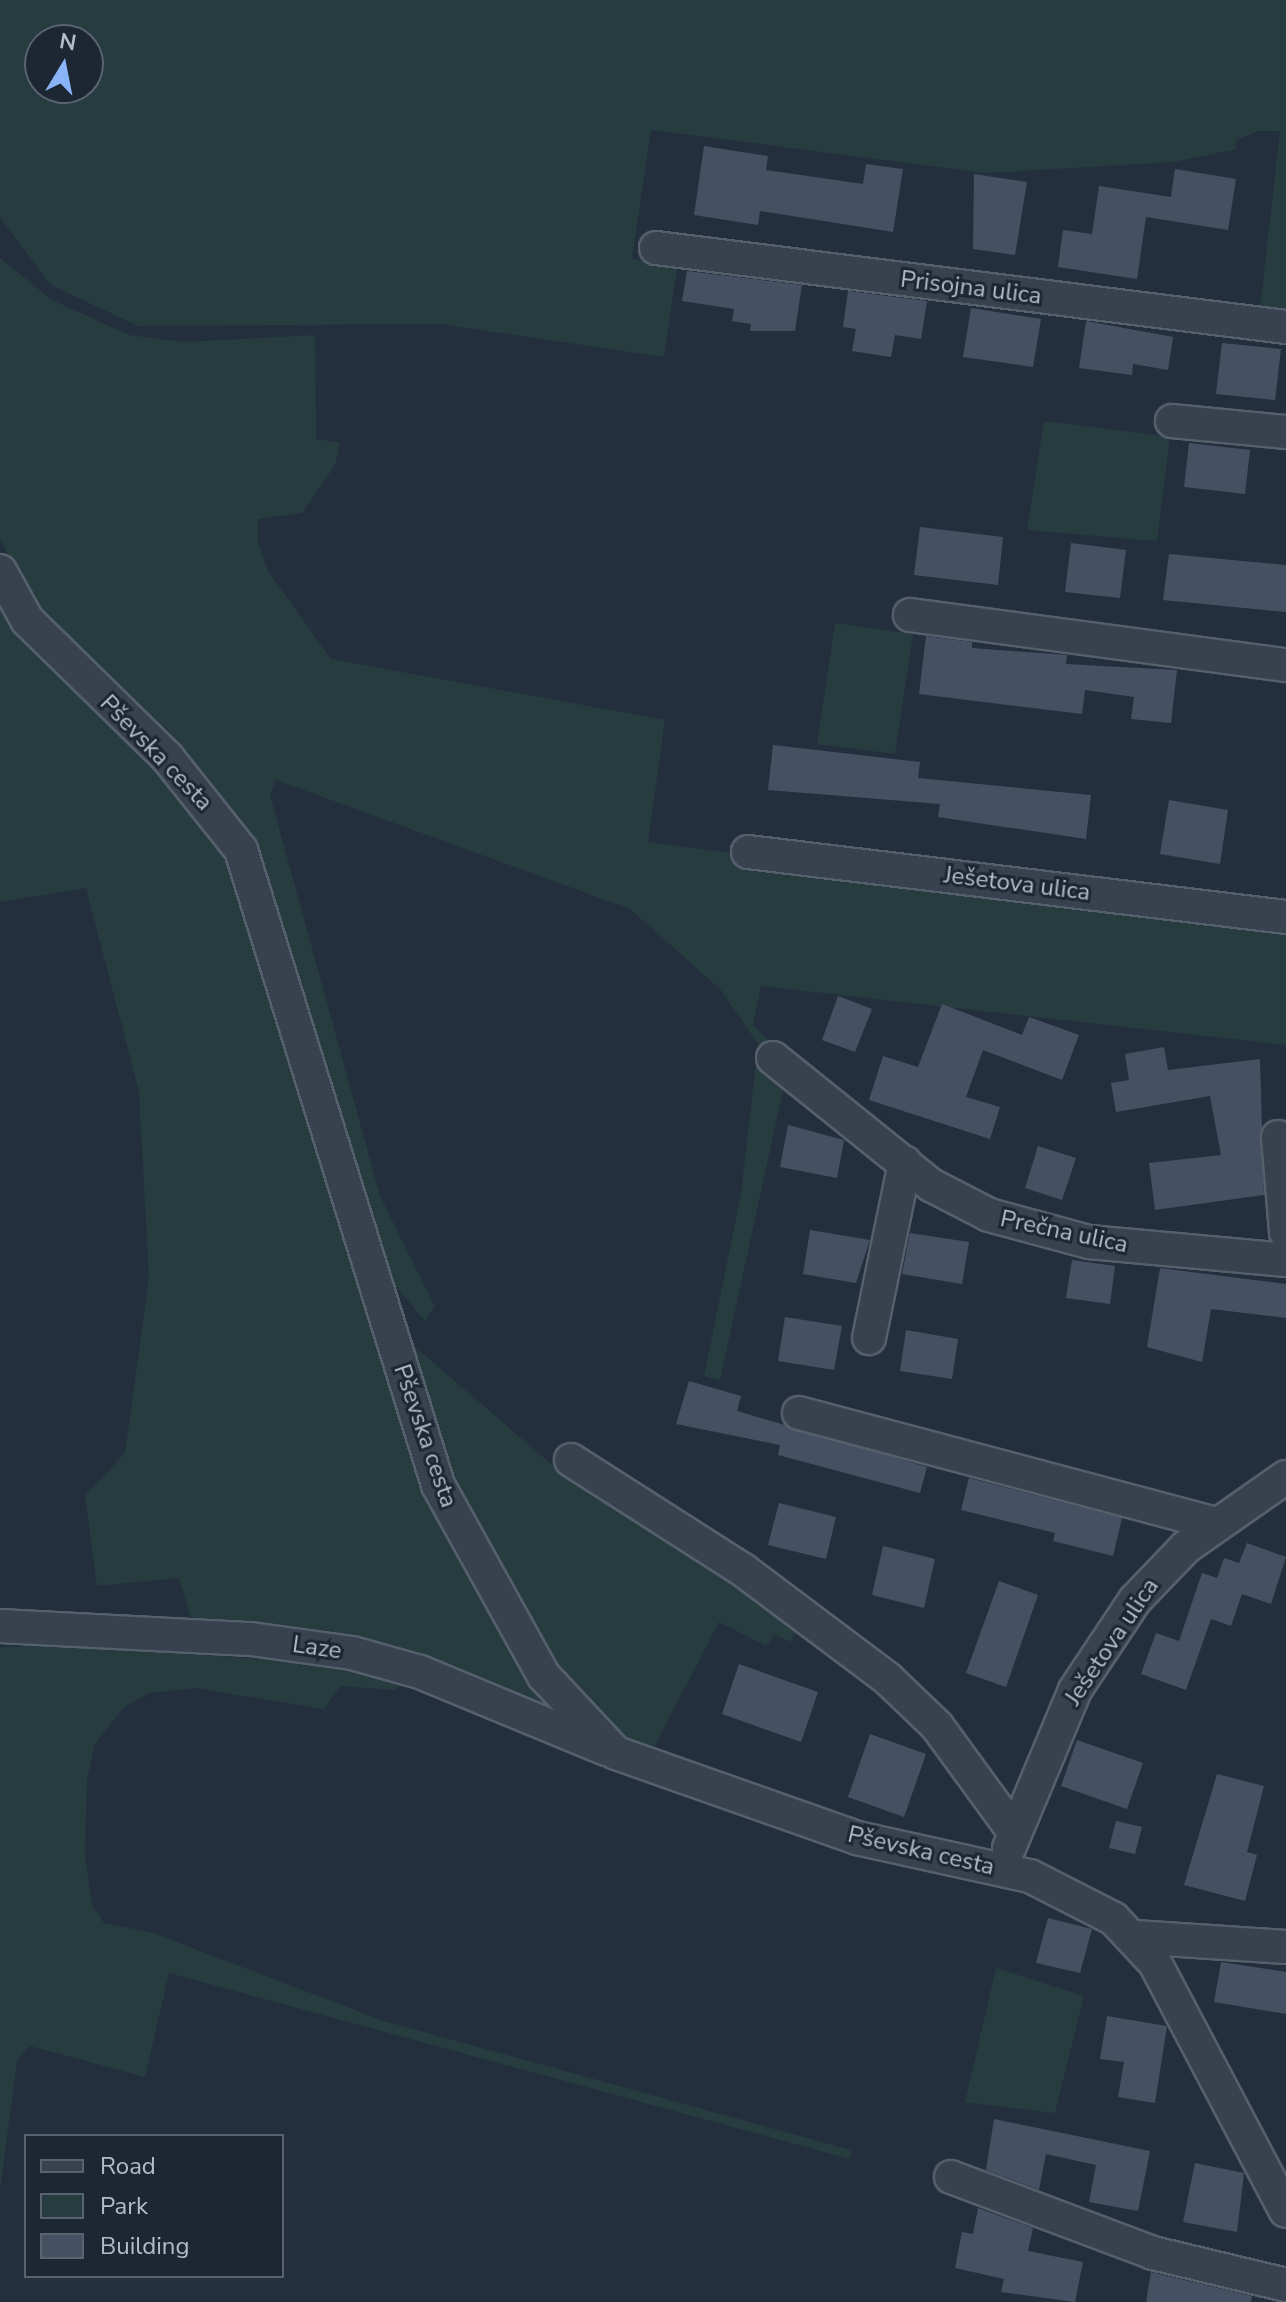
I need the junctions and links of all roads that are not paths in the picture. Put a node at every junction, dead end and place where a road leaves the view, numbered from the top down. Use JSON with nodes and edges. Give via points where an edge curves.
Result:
{"nodes":[{"id":1,"x":656,"y":248,"type":"dead end"},
{"id":2,"x":1286,"y":327,"type":"edge"},
{"id":3,"x":1172,"y":421,"type":"dead end"},
{"id":4,"x":1286,"y":432,"type":"edge"},
{"id":5,"x":0,"y":571,"type":"edge"},
{"id":6,"x":910,"y":615,"type":"dead end"},
{"id":7,"x":1286,"y":665,"type":"edge"},
{"id":8,"x":748,"y":852,"type":"dead end"},
{"id":9,"x":1286,"y":917,"type":"edge"},
{"id":10,"x":773,"y":1058,"type":"dead end"},
{"id":11,"x":1278,"y":1137,"type":"dead end"},
{"id":12,"x":905,"y":1163,"type":"junction"},
{"id":13,"x":1286,"y":1233,"type":"edge"},
{"id":14,"x":1286,"y":1260,"type":"edge"},
{"id":15,"x":869,"y":1338,"type":"dead end"},
{"id":16,"x":799,"y":1413,"type":"dead end"},
{"id":17,"x":571,"y":1460,"type":"dead end"},
{"id":18,"x":1286,"y":1477,"type":"edge"},
{"id":19,"x":1217,"y":1524,"type":"junction"},
{"id":20,"x":0,"y":1626,"type":"edge"},
{"id":21,"x":616,"y":1753,"type":"junction"},
{"id":22,"x":1015,"y":1833,"type":"junction"},
{"id":23,"x":1001,"y":1870,"type":"junction"},
{"id":24,"x":1135,"y":1937,"type":"junction"},
{"id":25,"x":1286,"y":1947,"type":"edge"},
{"id":26,"x":951,"y":2177,"type":"dead end"},
{"id":27,"x":1286,"y":2211,"type":"edge"},
{"id":28,"x":1286,"y":2285,"type":"edge"}],
"edges":[{"from":1,"to":2,"type":"street","name":"Prisojna ulica"},
{"from":3,"to":4,"type":"street"},
{"from":5,"to":21,"type":"street","name":"Pševska cesta","via":[[27,620],[167,757],[241,850],[438,1485],[544,1676]]},
{"from":6,"to":7,"type":"street"},
{"from":8,"to":9,"type":"street","name":"Ješetova ulica"},
{"from":10,"to":12,"type":"street","name":"Prečna ulica"},
{"from":11,"to":13,"type":"street"},
{"from":12,"to":14,"type":"street","name":"Prečna ulica","via":[[989,1215],[1089,1242]]},
{"from":12,"to":15,"type":"street"},
{"from":16,"to":19,"type":"street"},
{"from":17,"to":22,"type":"street","name":"Pševska cesta","via":[[743,1570],[888,1679],[937,1726]]},
{"from":18,"to":19,"type":"street","name":"Ješetova ulica"},
{"from":19,"to":22,"type":"street","name":"Ješetova ulica","via":[[1159,1571],[1083,1678]]},
{"from":20,"to":21,"type":"street","name":"Laze","via":[[251,1639],[352,1653],[420,1672]]},
{"from":21,"to":23,"type":"street","name":"Pševska cesta","via":[[857,1838]]},
{"from":22,"to":23,"type":"street","name":"Ješetova ulica"},
{"from":23,"to":24,"type":"street","name":"Pševska cesta","via":[[1067,1892]]},
{"from":24,"to":25,"type":"street","name":"Pševska cesta"},
{"from":24,"to":27,"type":"street"},
{"from":26,"to":28,"type":"street","via":[[1153,2253]]}]}
